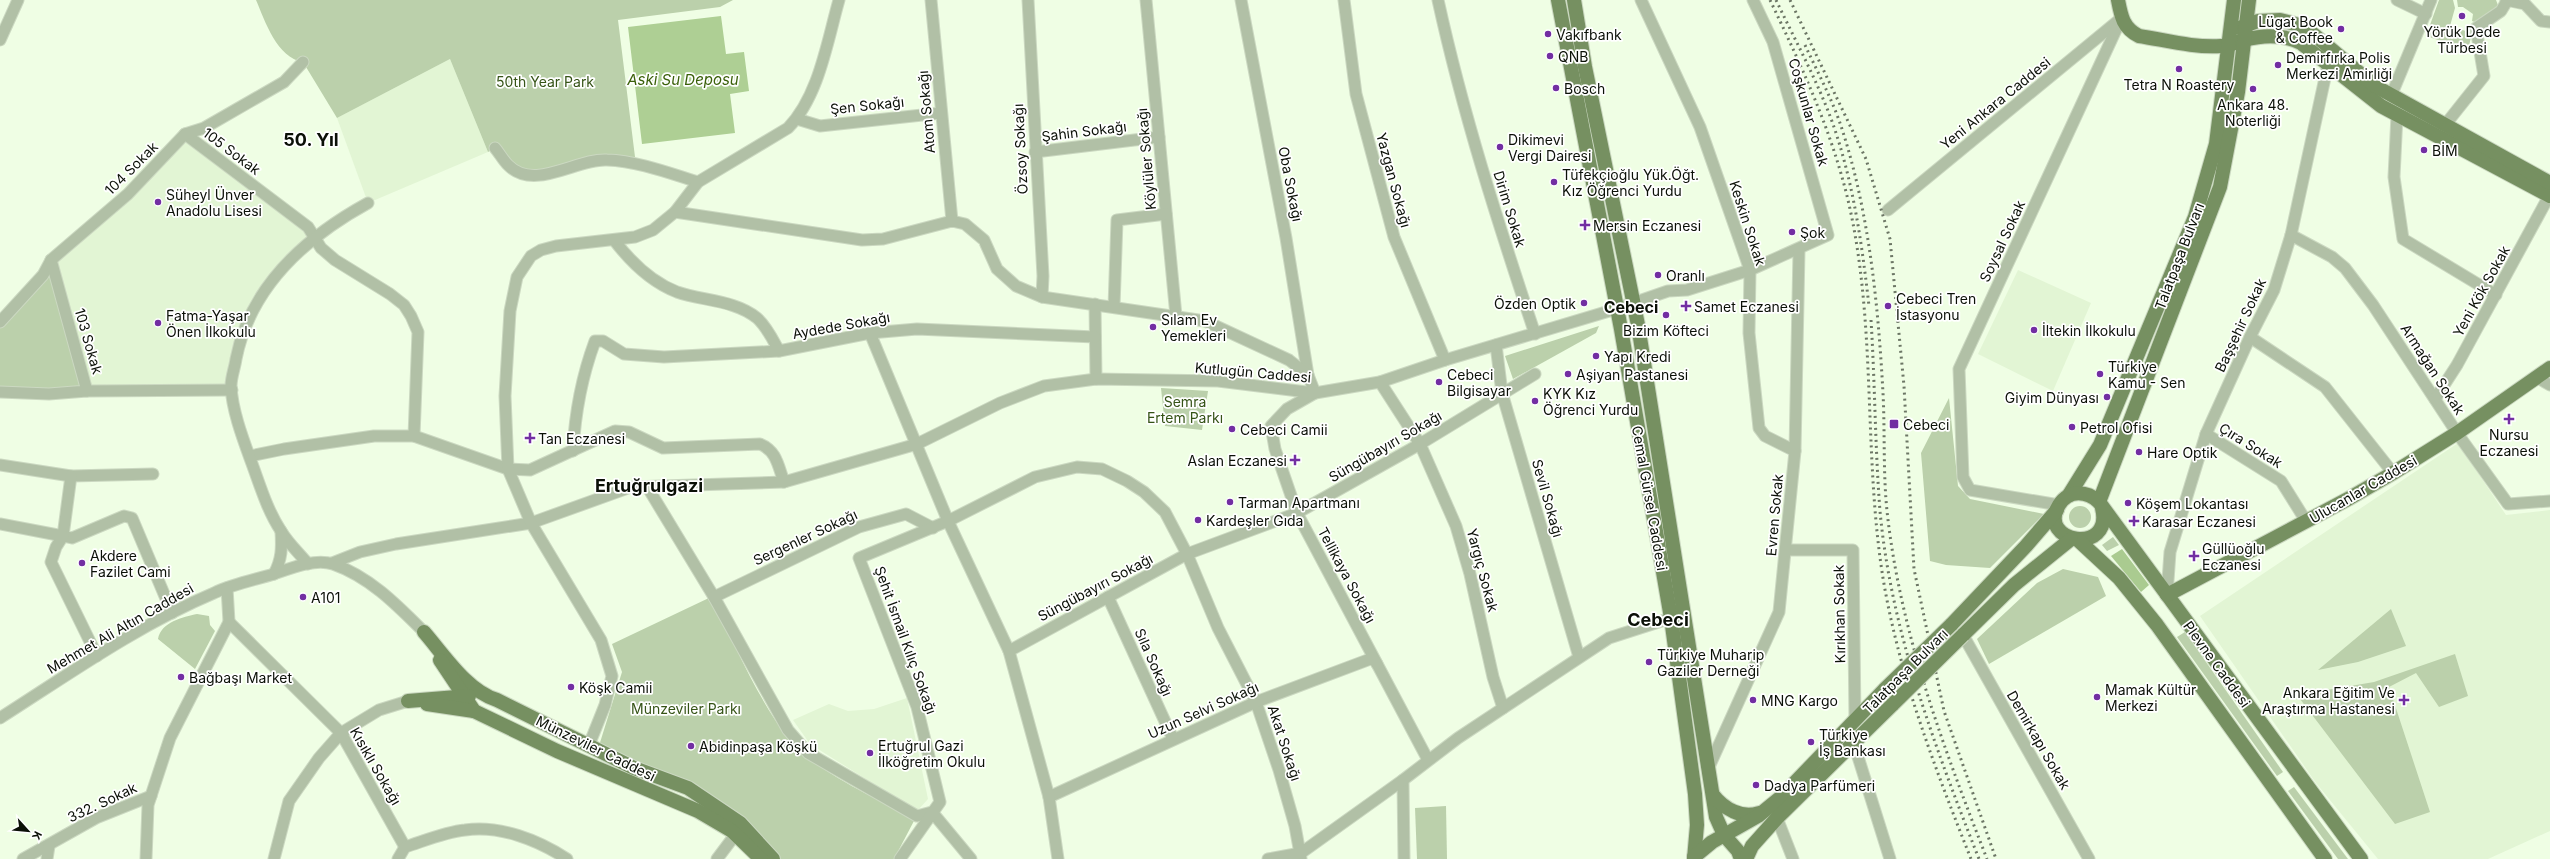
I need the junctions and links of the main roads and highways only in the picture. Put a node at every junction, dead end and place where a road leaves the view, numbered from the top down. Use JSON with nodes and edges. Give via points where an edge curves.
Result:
{"nodes":[{"id":1,"x":1558,"y":0,"type":"edge"},
{"id":2,"x":1574,"y":0,"type":"edge"},
{"id":3,"x":2118,"y":0,"type":"edge"},
{"id":4,"x":2234,"y":0,"type":"edge"},
{"id":5,"x":2249,"y":0,"type":"edge"},
{"id":6,"x":2247,"y":25,"type":"junction"},
{"id":7,"x":2230,"y":38,"type":"junction"},
{"id":8,"x":2245,"y":40,"type":"junction"},
{"id":9,"x":2550,"y":192,"type":"edge"},
{"id":10,"x":2550,"y":368,"type":"edge"},
{"id":11,"x":2062,"y":503,"type":"junction"},
{"id":12,"x":2100,"y":505,"type":"junction"},
{"id":13,"x":2074,"y":539,"type":"junction"},
{"id":14,"x":2167,"y":595,"type":"junction"},
{"id":15,"x":452,"y":679,"type":"junction"},
{"id":16,"x":463,"y":695,"type":"junction"},
{"id":17,"x":438,"y":697,"type":"junction"},
{"id":18,"x":488,"y":697,"type":"junction"},
{"id":19,"x":474,"y":711,"type":"junction"},
{"id":20,"x":1713,"y":795,"type":"junction"},
{"id":21,"x":1762,"y":812,"type":"junction"},
{"id":22,"x":1724,"y":835,"type":"junction"},
{"id":23,"x":1694,"y":858,"type":"edge"},
{"id":24,"x":761,"y":859,"type":"edge"},
{"id":25,"x":772,"y":859,"type":"edge"},
{"id":26,"x":1741,"y":859,"type":"edge"},
{"id":27,"x":1746,"y":859,"type":"edge"},
{"id":28,"x":2325,"y":859,"type":"edge"},
{"id":29,"x":2361,"y":859,"type":"edge"}],
"edges":[{"from":1,"to":23,"type":"main road","name":"Cemal Gürsel Caddesi","via":[[1671,618],[1695,794],[1697,825]]},
{"from":2,"to":20,"type":"main road","name":"Cemal Gürsel Caddesi","via":[[1585,67],[1634,303]]},
{"from":3,"to":7,"type":"main road","via":[[2121,19],[2131,32],[2139,36],[2201,46]]},
{"from":4,"to":7,"type":"main road","name":"Talatpaşa Bulvarı"},
{"from":5,"to":6,"type":"main road","name":"Talatpaşa Bulvarı"},
{"from":6,"to":7,"type":"main road"},
{"from":6,"to":8,"type":"main road","name":"Talatpaşa Bulvarı"},
{"from":6,"to":9,"type":"main road","via":[[2258,21],[2280,20],[2299,25],[2375,86],[2445,125]]},
{"from":7,"to":8,"type":"main road"},
{"from":7,"to":11,"type":"main road","name":"Talatpaşa Bulvarı","via":[[2216,144],[2195,217],[2100,445]]},
{"from":8,"to":9,"type":"main road","via":[[2272,36],[2292,38],[2381,106]]},
{"from":8,"to":12,"type":"main road","name":"Talatpaşa Bulvarı","via":[[2230,143],[2220,187]]},
{"from":10,"to":14,"type":"main road","name":"Ulucanlar Caddesi","via":[[2457,433],[2393,473]]},
{"from":11,"to":12,"type":"main road","via":[[2082,493]]},
{"from":11,"to":13,"type":"main road","via":[[2057,524],[2060,530]]},
{"from":11,"to":21,"type":"main road","name":"Talatpaşa Bulvarı","bridge":true,"via":[[2026,546],[1951,625],[1780,798]]},
{"from":12,"to":13,"type":"main road","name":"Talatpaşa Bulvarı","via":[[2103,518],[2098,532],[2085,540]]},
{"from":12,"to":14,"type":"main road","name":"Plevne Caddesi"},
{"from":13,"to":27,"type":"main road","name":"Talatpaşa Bulvarı","bridge":true,"via":[[2014,584],[1776,818],[1752,846]]},
{"from":13,"to":28,"type":"main road","name":"Plevne Caddesi","via":[[2118,578],[2157,625]]},
{"from":14,"to":29,"type":"main road","name":"Plevne Caddesi"},
{"from":15,"to":16,"type":"main road","name":"Münzeviler Caddesi"},
{"from":15,"to":17,"type":"main road","via":[[449,688]]},
{"from":15,"to":18,"type":"main road","name":"Münzeviler Caddesi","via":[[424,632],[466,679]]},
{"from":16,"to":17,"type":"main road"},
{"from":16,"to":18,"type":"main road"},
{"from":16,"to":19,"type":"main road","name":"Münzeviler Caddesi"},
{"from":17,"to":19,"type":"main road","via":[[408,701]]},
{"from":18,"to":19,"type":"main road"},
{"from":18,"to":25,"type":"main road","name":"Münzeviler Caddesi","via":[[634,768],[688,788],[740,823]]},
{"from":19,"to":24,"type":"main road","name":"Münzeviler Caddesi","via":[[557,751],[698,811],[735,835]]},
{"from":20,"to":21,"type":"main road","via":[[1723,806],[1738,813],[1746,815]]},
{"from":20,"to":22,"type":"main road","name":"Cemal Gürsel Caddesi","via":[[1716,817]]},
{"from":21,"to":22,"type":"main road","name":"Talatpaşa Bulvarı"},
{"from":22,"to":23,"type":"main road","name":"Talatpaşa Bulvarı"},
{"from":22,"to":26,"type":"main road","name":"Cemal Gürsel Caddesi","via":[[1738,851]]}]}
